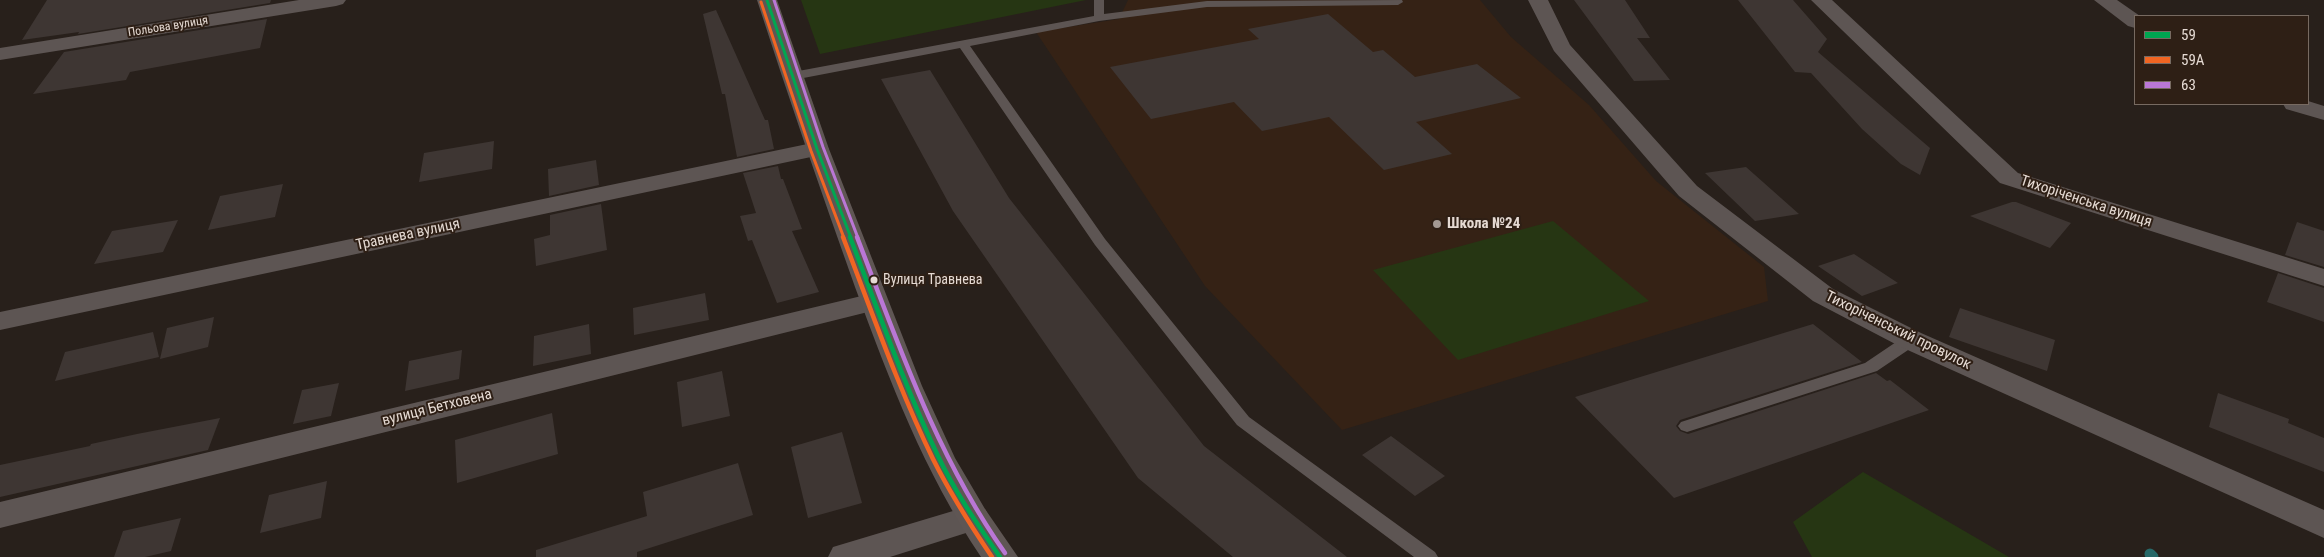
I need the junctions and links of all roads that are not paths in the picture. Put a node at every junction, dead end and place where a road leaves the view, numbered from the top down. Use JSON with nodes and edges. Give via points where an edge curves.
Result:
{"nodes":[{"id":1,"x":336,"y":0,"type":"edge"},
{"id":2,"x":767,"y":0,"type":"edge"},
{"id":3,"x":1099,"y":0,"type":"edge"},
{"id":4,"x":1538,"y":0,"type":"edge"},
{"id":5,"x":1821,"y":0,"type":"edge"},
{"id":6,"x":2104,"y":0,"type":"edge"},
{"id":7,"x":1398,"y":2,"type":"dead end"},
{"id":8,"x":1099,"y":18,"type":"junction"},
{"id":9,"x":2134,"y":21,"type":"edge"},
{"id":10,"x":963,"y":44,"type":"junction"},
{"id":11,"x":0,"y":54,"type":"edge"},
{"id":12,"x":792,"y":76,"type":"junction"},
{"id":13,"x":2297,"y":105,"type":"edge"},
{"id":14,"x":2324,"y":113,"type":"edge"},
{"id":15,"x":817,"y":149,"type":"junction"},
{"id":16,"x":2324,"y":278,"type":"edge"},
{"id":17,"x":874,"y":302,"type":"junction"},
{"id":18,"x":0,"y":321,"type":"edge"},
{"id":19,"x":1911,"y":340,"type":"junction"},
{"id":20,"x":1687,"y":426,"type":"dead end"},
{"id":21,"x":0,"y":515,"type":"edge"},
{"id":22,"x":973,"y":518,"type":"junction"},
{"id":23,"x":2324,"y":525,"type":"edge"},
{"id":24,"x":846,"y":557,"type":"edge"},
{"id":25,"x":1000,"y":557,"type":"edge"},
{"id":26,"x":1428,"y":557,"type":"edge"}],
"edges":[{"from":1,"to":11,"type":"street","name":"Польова вулиця"},
{"from":2,"to":12,"type":"main road"},
{"from":3,"to":8,"type":"lane"},
{"from":4,"to":19,"type":"street","name":"Тихоріченський провулок","via":[[1562,47],[1688,191],[1823,296]]},
{"from":5,"to":16,"type":"street","name":"Тихоріченська вулиця","via":[[2008,178]]},
{"from":6,"to":9,"type":"street"},
{"from":7,"to":8,"type":"lane","via":[[1207,4]]},
{"from":8,"to":10,"type":"lane"},
{"from":10,"to":12,"type":"lane"},
{"from":10,"to":26,"type":"lane","via":[[1100,242],[1243,421]]},
{"from":12,"to":15,"type":"main road"},
{"from":13,"to":14,"type":"street"},
{"from":15,"to":17,"type":"main road"},
{"from":15,"to":18,"type":"street","name":"Травнева вулиця"},
{"from":17,"to":21,"type":"street","name":"вулиця Бетховена"},
{"from":17,"to":22,"type":"main road","via":[[939,458]]},
{"from":19,"to":20,"type":"lane","via":[[1871,366]]},
{"from":19,"to":23,"type":"street","name":"Тихоріченський провулок"},
{"from":22,"to":24,"type":"street"},
{"from":22,"to":25,"type":"main road"}]}
